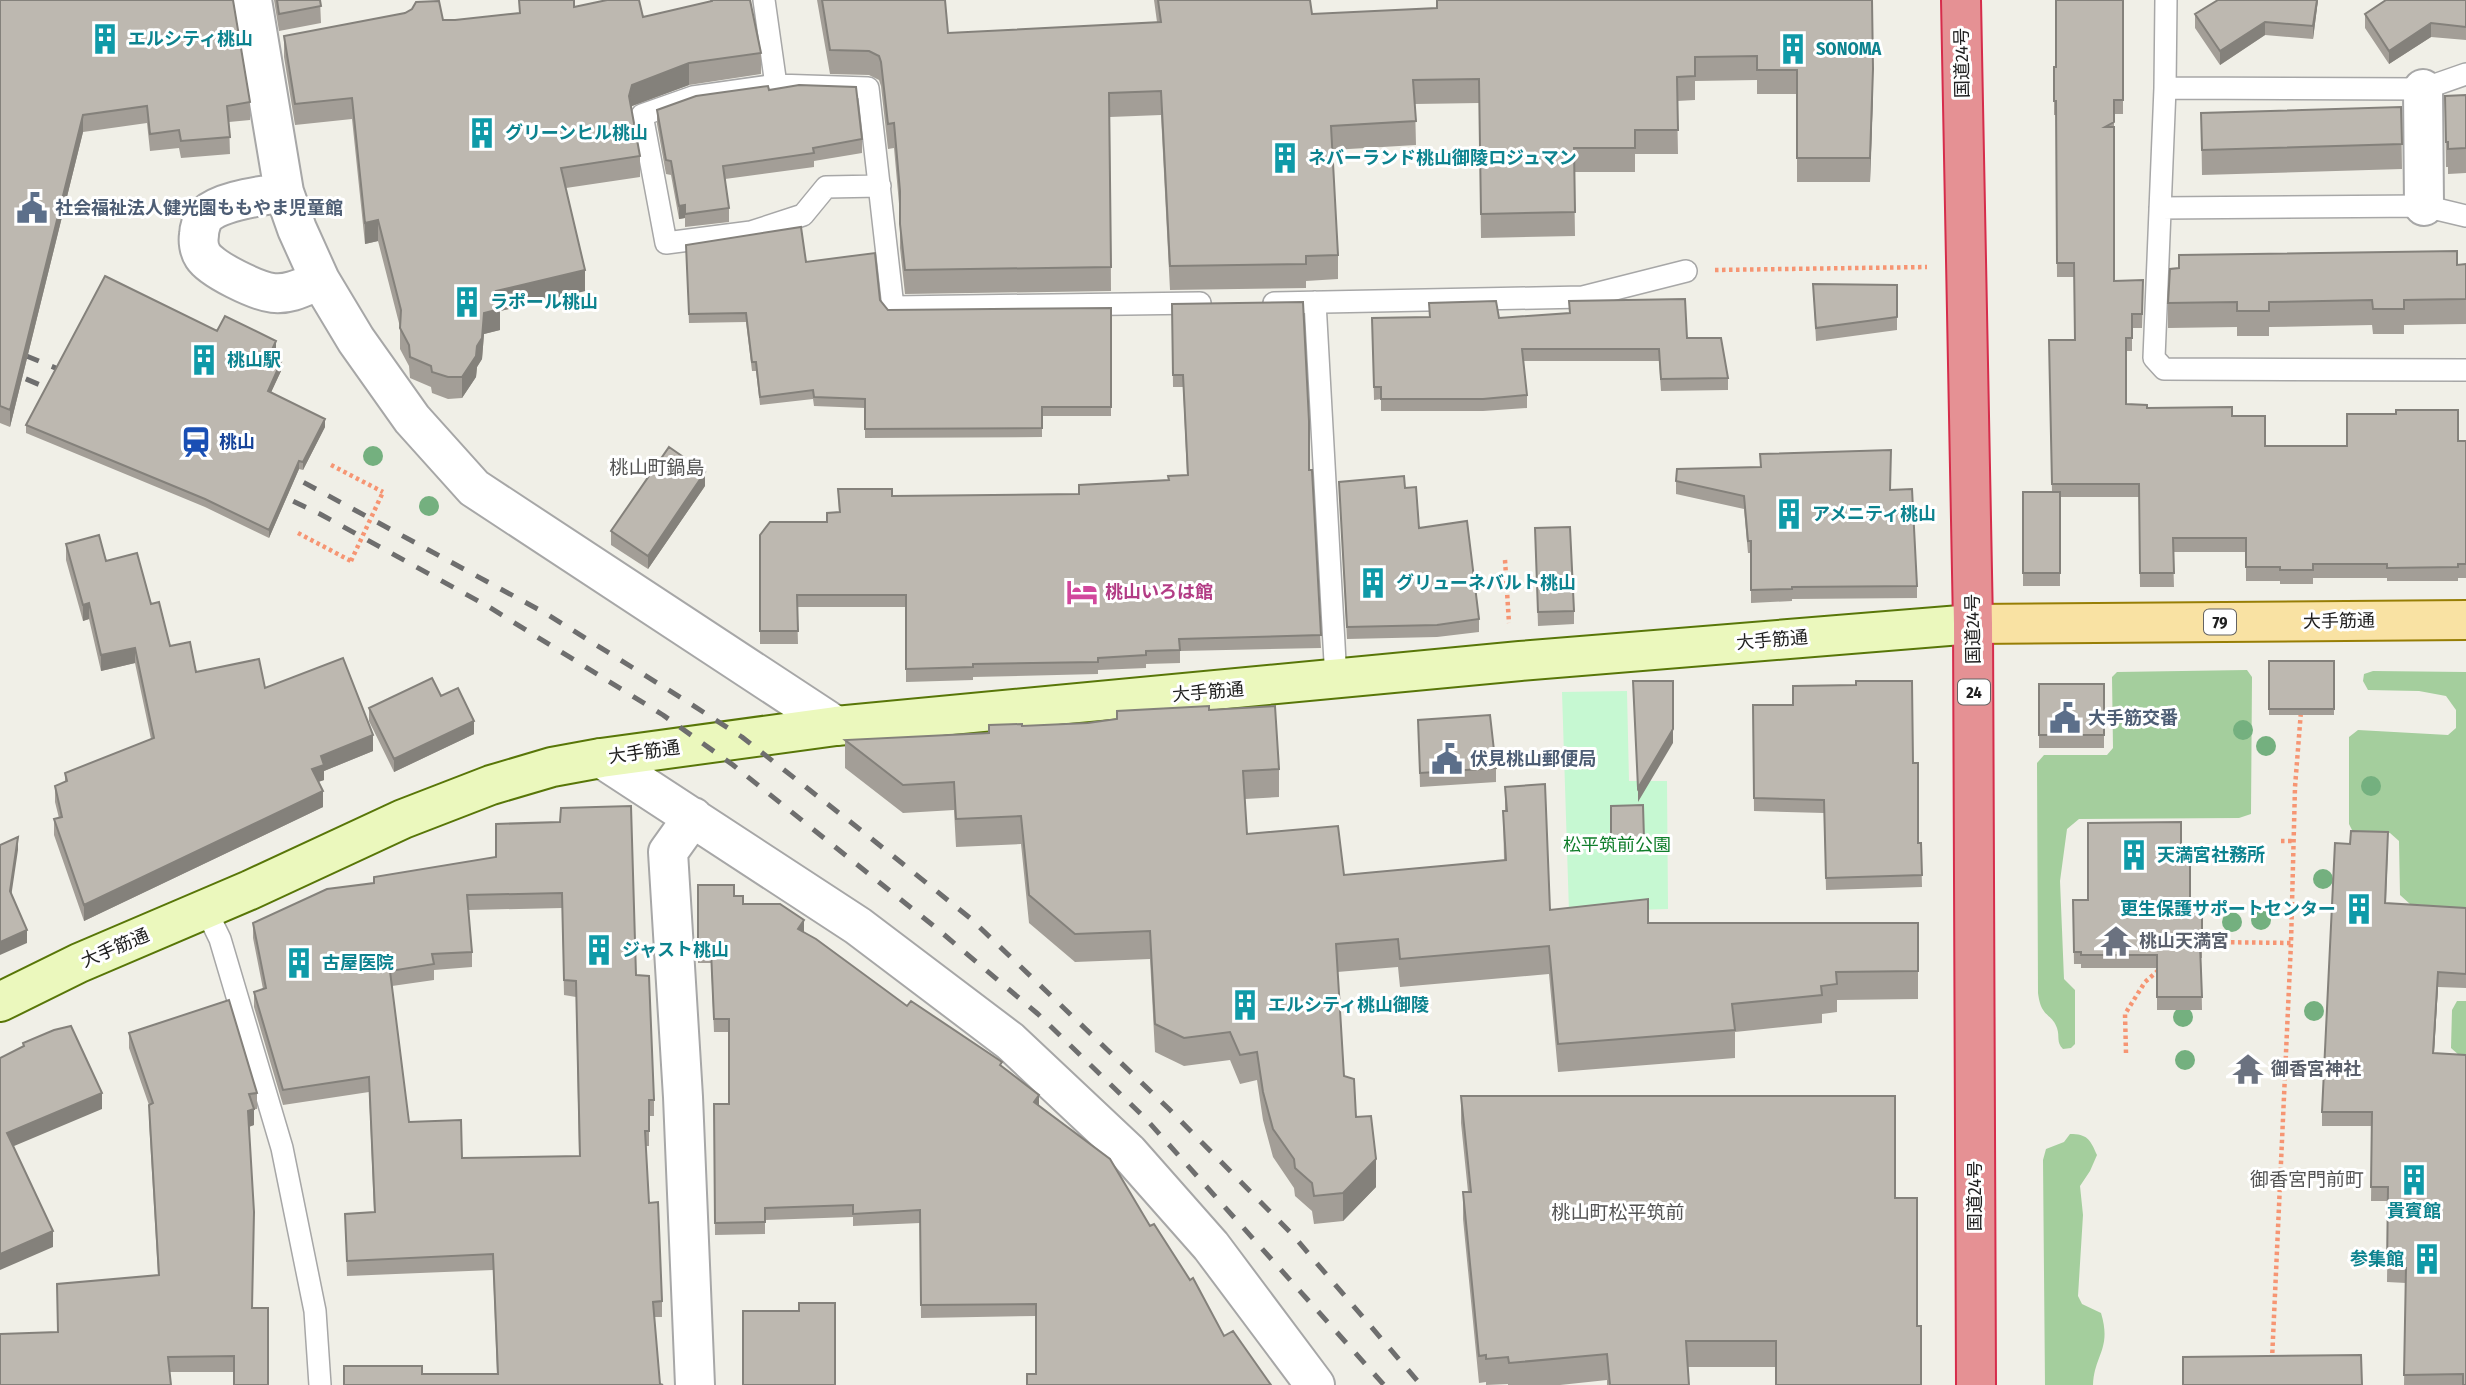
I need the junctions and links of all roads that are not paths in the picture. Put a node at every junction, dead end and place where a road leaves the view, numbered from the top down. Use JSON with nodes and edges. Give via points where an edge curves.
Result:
{"nodes":[{"id":1,"x":252,"y":0,"type":"edge"},
{"id":2,"x":764,"y":0,"type":"edge"},
{"id":3,"x":1961,"y":0,"type":"edge"},
{"id":4,"x":2166,"y":0,"type":"edge"},
{"id":5,"x":2466,"y":74,"type":"edge"},
{"id":6,"x":776,"y":85,"type":"junction"},
{"id":7,"x":2165,"y":88,"type":"junction"},
{"id":8,"x":2423,"y":89,"type":"junction"},
{"id":9,"x":880,"y":186,"type":"junction"},
{"id":10,"x":284,"y":192,"type":"junction"},
{"id":11,"x":2424,"y":206,"type":"junction"},
{"id":12,"x":2160,"y":208,"type":"junction"},
{"id":13,"x":2466,"y":216,"type":"edge"},
{"id":14,"x":1686,"y":271,"type":"road end"},
{"id":15,"x":320,"y":280,"type":"junction"},
{"id":16,"x":1315,"y":302,"type":"junction"},
{"id":17,"x":1220,"y":303,"type":"edge"},
{"id":18,"x":1260,"y":303,"type":"edge"},
{"id":19,"x":2466,"y":370,"type":"edge"},
{"id":20,"x":2466,"y":620,"type":"edge"},
{"id":21,"x":1973,"y":624,"type":"junction"},
{"id":22,"x":1336,"y":680,"type":"junction"},
{"id":23,"x":836,"y":726,"type":"junction"},
{"id":24,"x":601,"y":758,"type":"junction"},
{"id":25,"x":693,"y":817,"type":"junction"},
{"id":26,"x":206,"y":910,"type":"junction"},
{"id":27,"x":0,"y":1002,"type":"edge"},
{"id":28,"x":320,"y":1385,"type":"edge"},
{"id":29,"x":695,"y":1385,"type":"edge"},
{"id":30,"x":1315,"y":1385,"type":"edge"},
{"id":31,"x":1976,"y":1385,"type":"edge"}],
"edges":[{"from":1,"to":10,"type":"street","via":[[273,46]]},
{"from":2,"to":6,"type":"lane"},
{"from":3,"to":21,"type":"highway","name":"国道24号","number":"24"},
{"from":4,"to":7,"type":"lane"},
{"from":5,"to":8,"type":"lane"},
{"from":6,"to":9,"type":"lane","via":[[868,88]]},
{"from":6,"to":9,"type":"lane","via":[[693,97],[642,115],[666,243],[751,232],[803,215],[826,187]]},
{"from":7,"to":8,"type":"lane"},
{"from":7,"to":12,"type":"lane"},
{"from":8,"to":11,"type":"street"},
{"from":9,"to":17,"type":"lane","via":[[893,307]]},
{"from":10,"to":15,"type":"street"},
{"from":10,"to":15,"type":"street","via":[[206,215],[199,229],[202,256],[257,289],[275,293]]},
{"from":11,"to":12,"type":"lane"},
{"from":11,"to":13,"type":"lane"},
{"from":12,"to":19,"type":"lane","via":[[2154,358],[2165,369]]},
{"from":14,"to":16,"type":"lane","via":[[1583,297]]},
{"from":15,"to":23,"type":"street","via":[[356,341],[412,419],[474,488]]},
{"from":16,"to":18,"type":"lane"},
{"from":16,"to":22,"type":"lane"},
{"from":20,"to":21,"type":"main road","name":"大手筋通","number":"79"},
{"from":21,"to":22,"type":"street","name":"大手筋通"},
{"from":21,"to":31,"type":"highway","name":"国道24号","number":"24"},
{"from":22,"to":23,"type":"street","name":"大手筋通"},
{"from":23,"to":24,"type":"street","name":"大手筋通"},
{"from":24,"to":25,"type":"street"},
{"from":24,"to":26,"type":"street","name":"大手筋通","via":[[552,767],[450,800]]},
{"from":25,"to":29,"type":"street","via":[[668,852]]},
{"from":25,"to":30,"type":"street","via":[[858,926],[1010,1041],[1128,1152],[1210,1246]]},
{"from":26,"to":27,"type":"street","name":"大手筋通"},
{"from":26,"to":28,"type":"lane","via":[[220,939],[282,1148],[315,1311]]}]}
